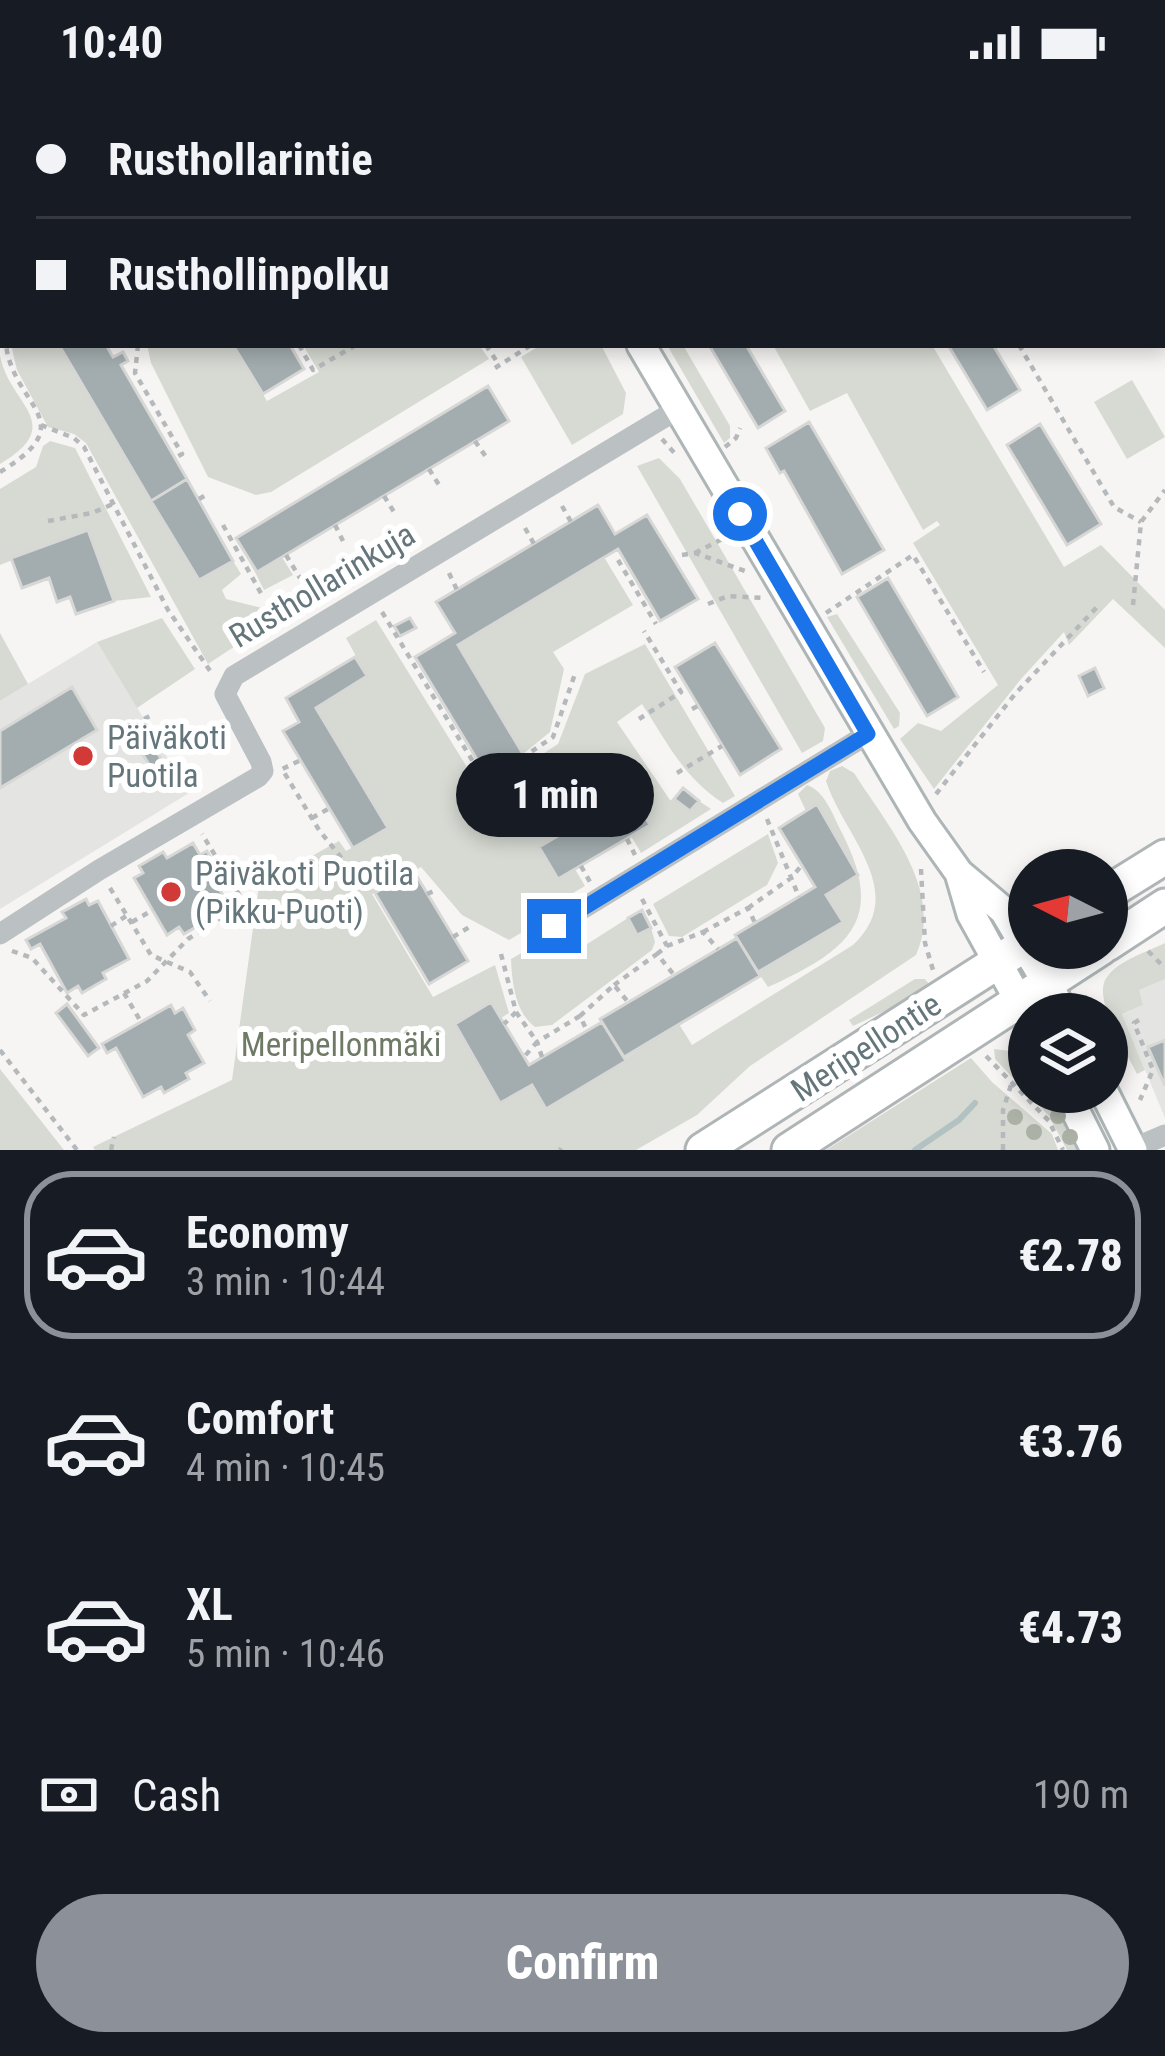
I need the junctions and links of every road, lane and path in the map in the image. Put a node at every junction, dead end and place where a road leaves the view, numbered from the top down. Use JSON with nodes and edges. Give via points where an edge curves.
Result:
{"nodes":[{"id":1,"x":7,"y":348,"type":"edge"},
{"id":2,"x":137,"y":348,"type":"edge"},
{"id":3,"x":301,"y":348,"type":"edge"},
{"id":4,"x":351,"y":348,"type":"edge"},
{"id":5,"x":488,"y":348,"type":"edge"},
{"id":6,"x":526,"y":348,"type":"edge"},
{"id":7,"x":643,"y":348,"type":"edge"},
{"id":8,"x":1020,"y":348,"type":"edge"},
{"id":9,"x":678,"y":409,"type":"junction"},
{"id":10,"x":41,"y":425,"type":"junction"},
{"id":11,"x":740,"y":428,"type":"dead end"},
{"id":12,"x":476,"y":441,"type":"dead end"},
{"id":13,"x":720,"y":449,"type":"dead end"},
{"id":14,"x":486,"y":457,"type":"dead end"},
{"id":15,"x":175,"y":458,"type":"dead end"},
{"id":16,"x":429,"y":469,"type":"dead end"},
{"id":17,"x":0,"y":472,"type":"edge"},
{"id":18,"x":439,"y":485,"type":"dead end"},
{"id":19,"x":1165,"y":490,"type":"edge"},
{"id":20,"x":384,"y":496,"type":"dead end"},
{"id":21,"x":112,"y":503,"type":"junction"},
{"id":22,"x":560,"y":503,"type":"dead end"},
{"id":23,"x":394,"y":512,"type":"dead end"},
{"id":24,"x":48,"y":521,"type":"dead end"},
{"id":25,"x":571,"y":521,"type":"dead end"},
{"id":26,"x":1141,"y":522,"type":"junction"},
{"id":27,"x":223,"y":525,"type":"dead end"},
{"id":28,"x":335,"y":525,"type":"dead end"},
{"id":29,"x":523,"y":525,"type":"dead end"},
{"id":30,"x":229,"y":535,"type":"junction"},
{"id":31,"x":728,"y":536,"type":"dead end"},
{"id":32,"x":221,"y":539,"type":"dead end"},
{"id":33,"x":343,"y":542,"type":"dead end"},
{"id":34,"x":534,"y":544,"type":"dead end"},
{"id":35,"x":695,"y":553,"type":"junction"},
{"id":36,"x":286,"y":555,"type":"dead end"},
{"id":37,"x":682,"y":555,"type":"dead end"},
{"id":38,"x":617,"y":560,"type":"dead end"},
{"id":39,"x":447,"y":570,"type":"dead end"},
{"id":40,"x":750,"y":573,"type":"dead end"},
{"id":41,"x":300,"y":578,"type":"dead end"},
{"id":42,"x":457,"y":590,"type":"dead end"},
{"id":43,"x":372,"y":594,"type":"junction"},
{"id":44,"x":263,"y":597,"type":"dead end"},
{"id":45,"x":764,"y":598,"type":"dead end"},
{"id":46,"x":708,"y":604,"type":"dead end"},
{"id":47,"x":1133,"y":604,"type":"dead end"},
{"id":48,"x":1097,"y":607,"type":"dead end"},
{"id":49,"x":821,"y":616,"type":"dead end"},
{"id":50,"x":656,"y":624,"type":"dead end"},
{"id":51,"x":644,"y":631,"type":"dead end"},
{"id":52,"x":575,"y":670,"type":"dead end"},
{"id":53,"x":984,"y":672,"type":"dead end"},
{"id":54,"x":226,"y":685,"type":"junction"},
{"id":55,"x":639,"y":719,"type":"dead end"},
{"id":56,"x":868,"y":734,"type":"junction"},
{"id":57,"x":722,"y":746,"type":"dead end"},
{"id":58,"x":299,"y":761,"type":"dead end"},
{"id":59,"x":677,"y":773,"type":"dead end"},
{"id":60,"x":932,"y":798,"type":"dead end"},
{"id":61,"x":758,"y":802,"type":"junction"},
{"id":62,"x":328,"y":808,"type":"dead end"},
{"id":63,"x":312,"y":818,"type":"junction"},
{"id":64,"x":199,"y":822,"type":"dead end"},
{"id":65,"x":627,"y":838,"type":"dead end"},
{"id":66,"x":1165,"y":856,"type":"edge"},
{"id":67,"x":802,"y":865,"type":"dead end"},
{"id":68,"x":581,"y":866,"type":"dead end"},
{"id":69,"x":921,"y":869,"type":"dead end"},
{"id":70,"x":99,"y":870,"type":"junction"},
{"id":71,"x":635,"y":870,"type":"junction"},
{"id":72,"x":352,"y":871,"type":"dead end"},
{"id":73,"x":791,"y":878,"type":"junction"},
{"id":74,"x":1128,"y":880,"type":"edge"},
{"id":75,"x":594,"y":888,"type":"dead end"},
{"id":76,"x":799,"y":896,"type":"dead end"},
{"id":77,"x":1165,"y":906,"type":"edge"},
{"id":78,"x":748,"y":908,"type":"junction"},
{"id":79,"x":152,"y":910,"type":"dead end"},
{"id":80,"x":129,"y":919,"type":"junction"},
{"id":81,"x":755,"y":923,"type":"dead end"},
{"id":82,"x":111,"y":926,"type":"dead end"},
{"id":83,"x":471,"y":926,"type":"dead end"},
{"id":84,"x":554,"y":926,"type":"dead end"},
{"id":85,"x":1128,"y":930,"type":"edge"},
{"id":86,"x":703,"y":932,"type":"junction"},
{"id":87,"x":0,"y":934,"type":"edge"},
{"id":88,"x":453,"y":937,"type":"dead end"},
{"id":89,"x":1008,"y":942,"type":"edge"},
{"id":90,"x":667,"y":946,"type":"junction"},
{"id":91,"x":718,"y":949,"type":"dead end"},
{"id":92,"x":1146,"y":950,"type":"dead end"},
{"id":93,"x":0,"y":951,"type":"edge"},
{"id":94,"x":501,"y":954,"type":"dead end"},
{"id":95,"x":657,"y":954,"type":"junction"},
{"id":96,"x":1008,"y":956,"type":"edge"},
{"id":97,"x":928,"y":961,"type":"dead end"},
{"id":98,"x":164,"y":963,"type":"junction"},
{"id":99,"x":1165,"y":968,"type":"edge"},
{"id":100,"x":1036,"y":969,"type":"edge"},
{"id":101,"x":1069,"y":969,"type":"edge"},
{"id":102,"x":674,"y":974,"type":"dead end"},
{"id":103,"x":1049,"y":982,"type":"junction"},
{"id":104,"x":614,"y":985,"type":"junction"},
{"id":105,"x":124,"y":993,"type":"junction"},
{"id":106,"x":1039,"y":993,"type":"edge"},
{"id":107,"x":1054,"y":993,"type":"edge"},
{"id":108,"x":210,"y":1001,"type":"dead end"},
{"id":109,"x":628,"y":1002,"type":"dead end"},
{"id":110,"x":516,"y":1012,"type":"junction"},
{"id":111,"x":580,"y":1016,"type":"junction"},
{"id":112,"x":1008,"y":1020,"type":"edge"},
{"id":113,"x":1139,"y":1020,"type":"dead end"},
{"id":114,"x":141,"y":1022,"type":"dead end"},
{"id":115,"x":504,"y":1024,"type":"dead end"},
{"id":116,"x":587,"y":1031,"type":"dead end"},
{"id":117,"x":536,"y":1042,"type":"junction"},
{"id":118,"x":0,"y":1050,"type":"edge"},
{"id":119,"x":983,"y":1052,"type":"dead end"},
{"id":120,"x":524,"y":1057,"type":"dead end"},
{"id":121,"x":542,"y":1057,"type":"dead end"},
{"id":122,"x":1008,"y":1081,"type":"edge"},
{"id":123,"x":1008,"y":1094,"type":"edge"},
{"id":124,"x":1140,"y":1100,"type":"dead end"},
{"id":125,"x":1041,"y":1113,"type":"edge"},
{"id":126,"x":1076,"y":1113,"type":"edge"},
{"id":127,"x":1114,"y":1113,"type":"edge"},
{"id":128,"x":1165,"y":1135,"type":"edge"},
{"id":129,"x":113,"y":1137,"type":"dead end"},
{"id":130,"x":77,"y":1150,"type":"edge"},
{"id":131,"x":111,"y":1150,"type":"edge"},
{"id":132,"x":703,"y":1150,"type":"edge"},
{"id":133,"x":789,"y":1150,"type":"edge"},
{"id":134,"x":1003,"y":1150,"type":"edge"},
{"id":135,"x":1064,"y":1150,"type":"edge"},
{"id":136,"x":1095,"y":1150,"type":"edge"},
{"id":137,"x":1132,"y":1150,"type":"edge"}],
"edges":[{"from":1,"to":10,"type":"path"},
{"from":2,"to":15,"type":"path","via":[[132,376],[182,454]]},
{"from":3,"to":4,"type":"path","via":[[313,370]]},
{"from":5,"to":6,"type":"path","via":[[497,366]]},
{"from":7,"to":9,"type":"main road"},
{"from":8,"to":26,"type":"path","via":[[1114,507]]},
{"from":9,"to":43,"type":"street","name":"Rusthollarinkuja"},
{"from":9,"to":56,"type":"main road"},
{"from":10,"to":17,"type":"path","via":[[29,455]]},
{"from":10,"to":21,"type":"path","via":[[84,447]]},
{"from":11,"to":13,"type":"path"},
{"from":12,"to":14,"type":"path"},
{"from":16,"to":18,"type":"path"},
{"from":19,"to":26,"type":"path"},
{"from":20,"to":23,"type":"path"},
{"from":21,"to":24,"type":"path"},
{"from":21,"to":54,"type":"path","via":[[168,610],[208,672]]},
{"from":22,"to":25,"type":"path"},
{"from":26,"to":47,"type":"path"},
{"from":27,"to":30,"type":"path"},
{"from":28,"to":33,"type":"path"},
{"from":29,"to":34,"type":"path"},
{"from":30,"to":32,"type":"path"},
{"from":30,"to":44,"type":"path"},
{"from":31,"to":35,"type":"path"},
{"from":35,"to":37,"type":"path"},
{"from":35,"to":40,"type":"path"},
{"from":36,"to":41,"type":"path"},
{"from":38,"to":50,"type":"path"},
{"from":39,"to":42,"type":"path"},
{"from":43,"to":52,"type":"path","via":[[483,778],[553,737]]},
{"from":43,"to":54,"type":"street","name":"Rusthollarinkuja"},
{"from":45,"to":46,"type":"path"},
{"from":48,"to":60,"type":"path"},
{"from":49,"to":53,"type":"path","via":[[913,555]]},
{"from":51,"to":55,"type":"path","via":[[681,692]]},
{"from":54,"to":70,"type":"street","name":"Rusthollarinkuja","via":[[263,771]]},
{"from":56,"to":61,"type":"street"},
{"from":56,"to":89,"type":"main road","via":[[958,873],[970,914]]},
{"from":57,"to":59,"type":"path"},
{"from":58,"to":63,"type":"path","via":[[282,769]]},
{"from":61,"to":71,"type":"street"},
{"from":61,"to":73,"type":"path"},
{"from":62,"to":63,"type":"path"},
{"from":63,"to":72,"type":"path"},
{"from":64,"to":98,"type":"path","via":[[240,904]]},
{"from":65,"to":71,"type":"path"},
{"from":66,"to":74,"type":"main road"},
{"from":67,"to":73,"type":"path"},
{"from":68,"to":75,"type":"path"},
{"from":69,"to":97,"type":"path"},
{"from":70,"to":80,"type":"path"},
{"from":70,"to":87,"type":"street","name":"Rusthollarinkuja"},
{"from":71,"to":84,"type":"street"},
{"from":71,"to":90,"type":"path"},
{"from":73,"to":76,"type":"path"},
{"from":73,"to":78,"type":"path"},
{"from":77,"to":85,"type":"main road","name":"Meripellontie"},
{"from":78,"to":81,"type":"path"},
{"from":78,"to":86,"type":"path"},
{"from":79,"to":80,"type":"path"},
{"from":80,"to":82,"type":"path"},
{"from":80,"to":98,"type":"path"},
{"from":83,"to":88,"type":"path"},
{"from":86,"to":90,"type":"path"},
{"from":86,"to":91,"type":"path"},
{"from":90,"to":95,"type":"path"},
{"from":92,"to":99,"type":"path"},
{"from":93,"to":105,"type":"path","via":[[32,958],[85,1015]]},
{"from":94,"to":110,"type":"path"},
{"from":95,"to":102,"type":"path"},
{"from":95,"to":104,"type":"path"},
{"from":96,"to":132,"type":"main road","name":"Meripellontie"},
{"from":98,"to":105,"type":"path"},
{"from":98,"to":108,"type":"path","via":[[190,972]]},
{"from":100,"to":103,"type":"main road"},
{"from":101,"to":103,"type":"main road","name":"Meripellontie"},
{"from":103,"to":106,"type":"main road","name":"Meripellontie"},
{"from":103,"to":107,"type":"main road"},
{"from":104,"to":109,"type":"path"},
{"from":104,"to":111,"type":"path"},
{"from":105,"to":114,"type":"path"},
{"from":110,"to":115,"type":"path"},
{"from":110,"to":117,"type":"path"},
{"from":111,"to":116,"type":"path"},
{"from":111,"to":117,"type":"path"},
{"from":112,"to":133,"type":"main road","name":"Meripellontie"},
{"from":113,"to":124,"type":"path","via":[[1136,1032],[1153,1070]]},
{"from":117,"to":120,"type":"path"},
{"from":117,"to":121,"type":"path"},
{"from":118,"to":130,"type":"path"},
{"from":119,"to":122,"type":"path"},
{"from":123,"to":134,"type":"path"},
{"from":125,"to":135,"type":"path"},
{"from":126,"to":136,"type":"main road"},
{"from":127,"to":137,"type":"main road"},
{"from":128,"to":137,"type":"street"},
{"from":129,"to":131,"type":"path"}]}
